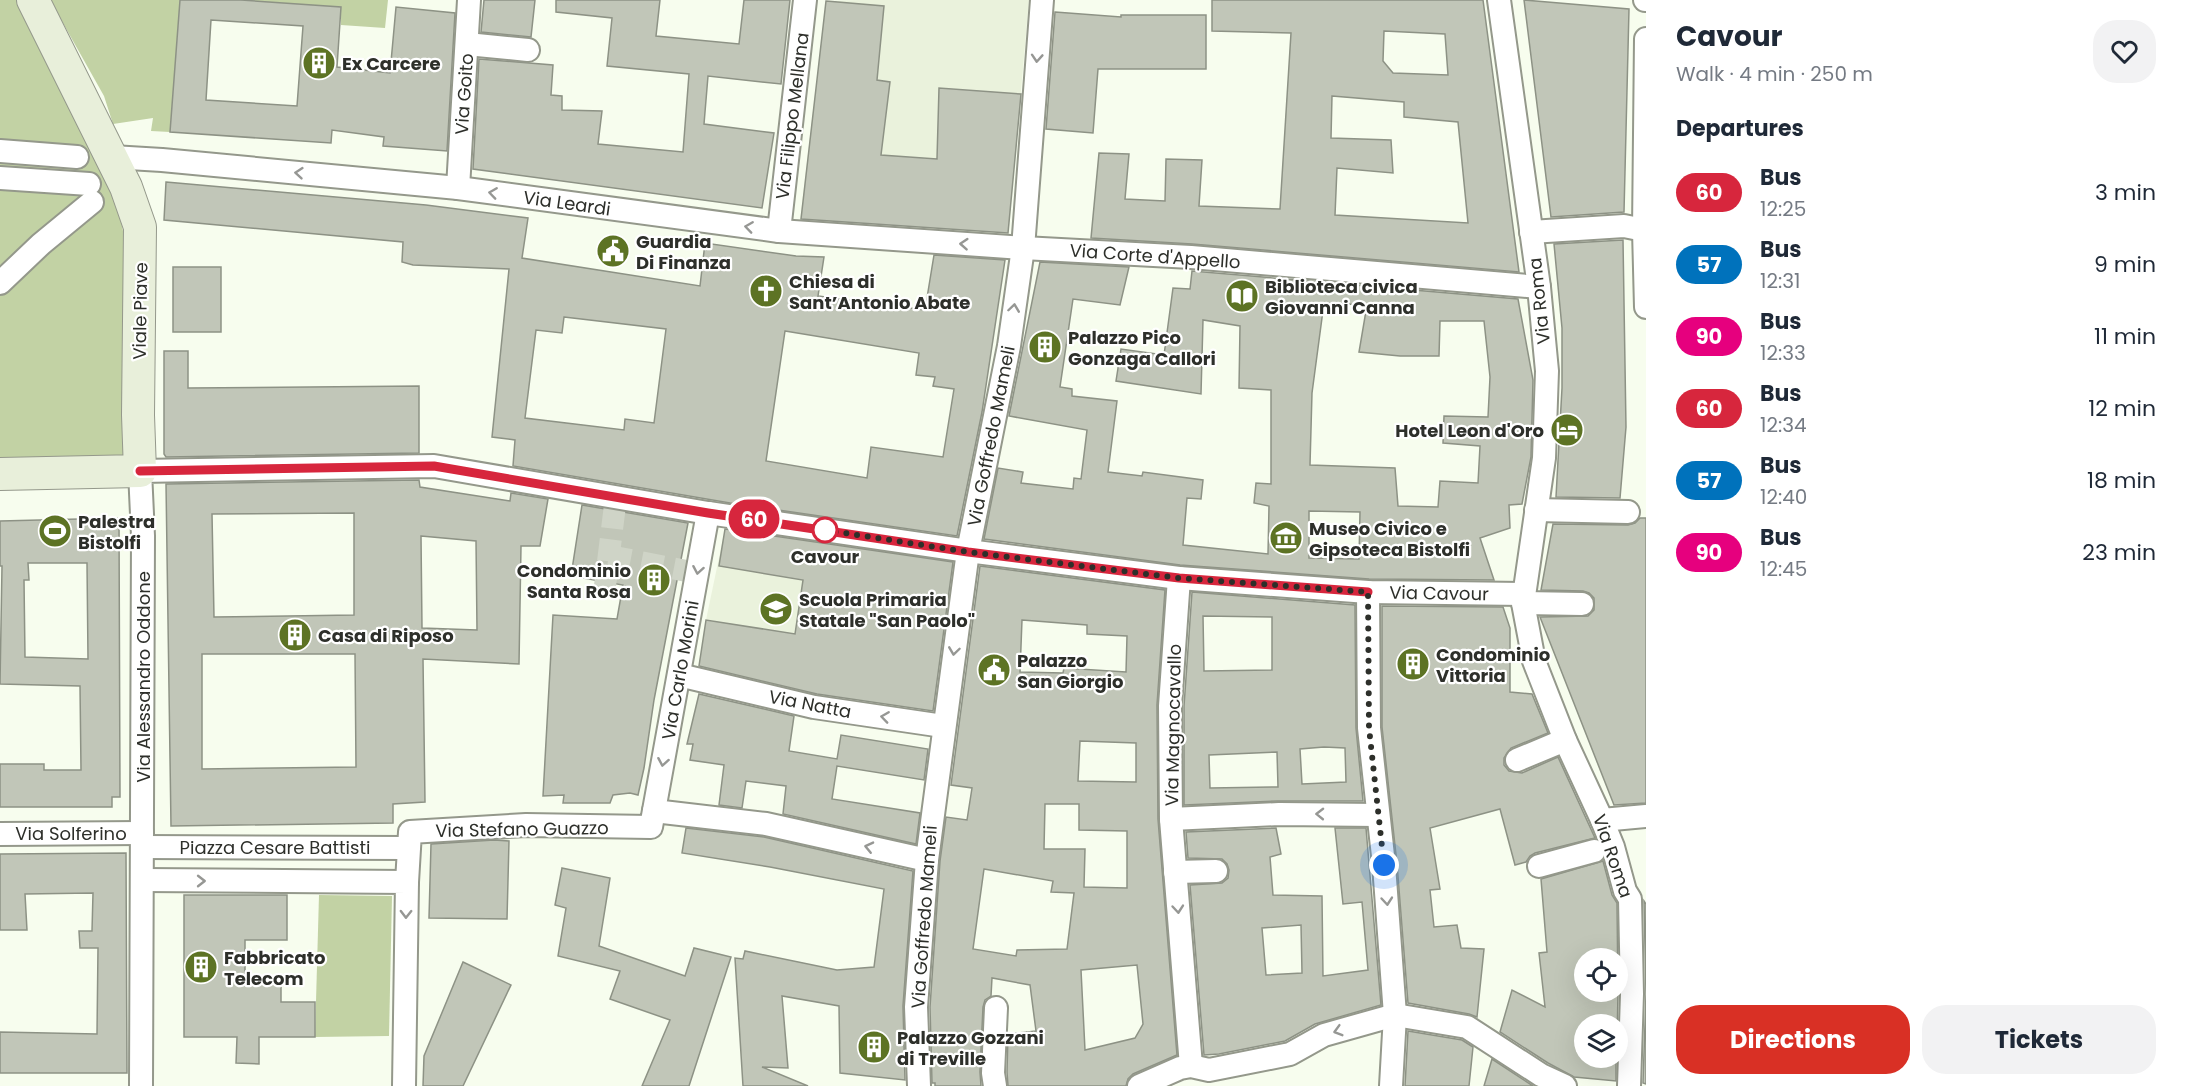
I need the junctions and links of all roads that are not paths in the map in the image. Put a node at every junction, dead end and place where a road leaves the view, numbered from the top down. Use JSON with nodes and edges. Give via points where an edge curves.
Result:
{"nodes":[{"id":1,"x":33,"y":0,"type":"edge"},
{"id":2,"x":469,"y":0,"type":"edge"},
{"id":3,"x":805,"y":0,"type":"edge"},
{"id":4,"x":1042,"y":0,"type":"edge"},
{"id":5,"x":1499,"y":0,"type":"edge"},
{"id":6,"x":1646,"y":39,"type":"edge"},
{"id":7,"x":467,"y":44,"type":"junction"},
{"id":8,"x":528,"y":50,"type":"dead end"},
{"id":9,"x":0,"y":151,"type":"edge"},
{"id":10,"x":77,"y":157,"type":"dead end"},
{"id":11,"x":112,"y":157,"type":"junction"},
{"id":12,"x":0,"y":178,"type":"edge"},
{"id":13,"x":458,"y":188,"type":"junction"},
{"id":14,"x":1645,"y":207,"type":"edge"},
{"id":15,"x":1644,"y":230,"type":"junction"},
{"id":16,"x":779,"y":231,"type":"junction"},
{"id":17,"x":1531,"y":232,"type":"junction"},
{"id":18,"x":1023,"y":248,"type":"junction"},
{"id":19,"x":0,"y":283,"type":"edge"},
{"id":20,"x":1531,"y":286,"type":"junction"},
{"id":21,"x":1646,"y":307,"type":"edge"},
{"id":22,"x":140,"y":471,"type":"junction"},
{"id":23,"x":0,"y":474,"type":"edge"},
{"id":24,"x":1536,"y":510,"type":"junction"},
{"id":25,"x":708,"y":513,"type":"junction"},
{"id":26,"x":1628,"y":513,"type":"dead end"},
{"id":27,"x":968,"y":552,"type":"junction"},
{"id":28,"x":1179,"y":578,"type":"junction"},
{"id":29,"x":1368,"y":592,"type":"junction"},
{"id":30,"x":1523,"y":598,"type":"junction"},
{"id":31,"x":1582,"y":604,"type":"dead end"},
{"id":32,"x":679,"y":675,"type":"junction"},
{"id":33,"x":943,"y":726,"type":"junction"},
{"id":34,"x":1565,"y":740,"type":"junction"},
{"id":35,"x":1517,"y":760,"type":"dead end"},
{"id":36,"x":1378,"y":815,"type":"junction"},
{"id":37,"x":1646,"y":816,"type":"edge"},
{"id":38,"x":653,"y":819,"type":"junction"},
{"id":39,"x":1171,"y":819,"type":"junction"},
{"id":40,"x":1602,"y":820,"type":"junction"},
{"id":41,"x":0,"y":834,"type":"edge"},
{"id":42,"x":142,"y":840,"type":"junction"},
{"id":43,"x":407,"y":848,"type":"junction"},
{"id":44,"x":1604,"y":849,"type":"junction"},
{"id":45,"x":927,"y":860,"type":"junction"},
{"id":46,"x":1539,"y":866,"type":"dead end"},
{"id":47,"x":1216,"y":871,"type":"dead end"},
{"id":48,"x":1174,"y":872,"type":"junction"},
{"id":49,"x":143,"y":880,"type":"junction"},
{"id":50,"x":407,"y":882,"type":"junction"},
{"id":51,"x":996,"y":1008,"type":"dead end"},
{"id":52,"x":1395,"y":1015,"type":"junction"},
{"id":53,"x":1191,"y":1066,"type":"junction"},
{"id":54,"x":141,"y":1086,"type":"edge"},
{"id":55,"x":404,"y":1086,"type":"edge"},
{"id":56,"x":920,"y":1086,"type":"edge"},
{"id":57,"x":995,"y":1086,"type":"edge"},
{"id":58,"x":1139,"y":1086,"type":"edge"},
{"id":59,"x":1391,"y":1086,"type":"edge"},
{"id":60,"x":1565,"y":1086,"type":"edge"},
{"id":61,"x":1629,"y":1086,"type":"edge"},
{"id":62,"x":1640,"y":1086,"type":"edge"}],
"edges":[{"from":1,"to":11,"type":"street","name":"Viale Piave"},
{"from":2,"to":7,"type":"street","name":"Via Goito"},
{"from":3,"to":16,"type":"street","name":"Via Filippo Mellana"},
{"from":4,"to":18,"type":"street","name":"Via Goffredo Mameli","one_way":true},
{"from":5,"to":17,"type":"street","name":"Via Roma"},
{"from":6,"to":14,"type":"street"},
{"from":7,"to":8,"type":"street"},
{"from":7,"to":13,"type":"street","name":"Via Goito"},
{"from":9,"to":10,"type":"street"},
{"from":13,"to":11,"type":"street","name":"Via Leardi","one_way":true},
{"from":11,"to":22,"type":"street","name":"Viale Piave","via":[[140,227]]},
{"from":12,"to":19,"type":"street","via":[[91,193]]},
{"from":16,"to":13,"type":"street","name":"Via Leardi","one_way":true},
{"from":14,"to":15,"type":"street"},
{"from":15,"to":17,"type":"street","via":[[1624,226]]},
{"from":15,"to":21,"type":"street"},
{"from":18,"to":16,"type":"street","name":"Via Leardi","one_way":true},
{"from":17,"to":20,"type":"street","name":"Via Roma"},
{"from":18,"to":20,"type":"street","name":"Via Corte d'Appello","via":[[1191,257]]},
{"from":27,"to":18,"type":"street","name":"Via Goffredo Mameli","one_way":true,"via":[[1009,346]]},
{"from":20,"to":24,"type":"street","name":"Via Roma","via":[[1547,371],[1544,458]]},
{"from":22,"to":23,"type":"street"},
{"from":22,"to":25,"type":"street","name":"Via Cavour","via":[[434,466]]},
{"from":22,"to":42,"type":"street","name":"Via Alessandro Oddone"},
{"from":24,"to":26,"type":"street"},
{"from":24,"to":30,"type":"street","name":"Via Roma"},
{"from":25,"to":27,"type":"street","name":"Via Cavour"},
{"from":25,"to":32,"type":"street","name":"Via Carlo Morini","one_way":true},
{"from":27,"to":28,"type":"street","name":"Via Cavour"},
{"from":27,"to":33,"type":"street","name":"Via Goffredo Mameli","one_way":true},
{"from":28,"to":29,"type":"street","name":"Via Cavour"},
{"from":28,"to":39,"type":"street","name":"Via Magnocavallo","via":[[1170,706]]},
{"from":29,"to":30,"type":"street","name":"Via Cavour"},
{"from":29,"to":36,"type":"street","via":[[1369,728]]},
{"from":30,"to":31,"type":"street"},
{"from":30,"to":34,"type":"street","name":"Via Roma","via":[[1534,661]]},
{"from":33,"to":32,"type":"street","name":"Via Natta","one_way":true,"via":[[814,707]]},
{"from":32,"to":38,"type":"street","name":"Via Carlo Morini","one_way":true},
{"from":33,"to":45,"type":"street","name":"Via Goffredo Mameli"},
{"from":34,"to":35,"type":"street"},
{"from":34,"to":40,"type":"street","name":"Via Roma"},
{"from":36,"to":39,"type":"street","one_way":true},
{"from":36,"to":52,"type":"street","one_way":true},
{"from":37,"to":40,"type":"street"},
{"from":38,"to":43,"type":"street","name":"Via Stefano Guazzo","via":[[410,831]]},
{"from":45,"to":38,"type":"street","name":"Via Stefano Guazzo","one_way":true,"via":[[766,824]]},
{"from":39,"to":48,"type":"street","name":"Via Magnocavallo"},
{"from":40,"to":44,"type":"street","name":"Via Roma"},
{"from":41,"to":42,"type":"street","name":"Via Solferino"},
{"from":42,"to":43,"type":"street","name":"Piazza Cesare Battisti"},
{"from":42,"to":49,"type":"street"},
{"from":43,"to":50,"type":"street"},
{"from":44,"to":46,"type":"street"},
{"from":44,"to":61,"type":"street","name":"Via Roma","via":[[1630,898]]},
{"from":45,"to":56,"type":"street","name":"Via Goffredo Mameli","via":[[916,1007]]},
{"from":47,"to":48,"type":"street"},
{"from":48,"to":53,"type":"street","name":"Via Magnocavallo","one_way":true},
{"from":49,"to":50,"type":"street","name":"Piazza Cesare Battisti","one_way":true},
{"from":49,"to":54,"type":"street"},
{"from":50,"to":55,"type":"street","one_way":true},
{"from":51,"to":57,"type":"street"},
{"from":52,"to":53,"type":"street","one_way":true,"via":[[1324,1035],[1290,1054],[1209,1070]]},
{"from":52,"to":59,"type":"street"},
{"from":52,"to":60,"type":"street","via":[[1467,1027]]},
{"from":53,"to":58,"type":"street"},
{"from":61,"to":62,"type":"street"}]}
